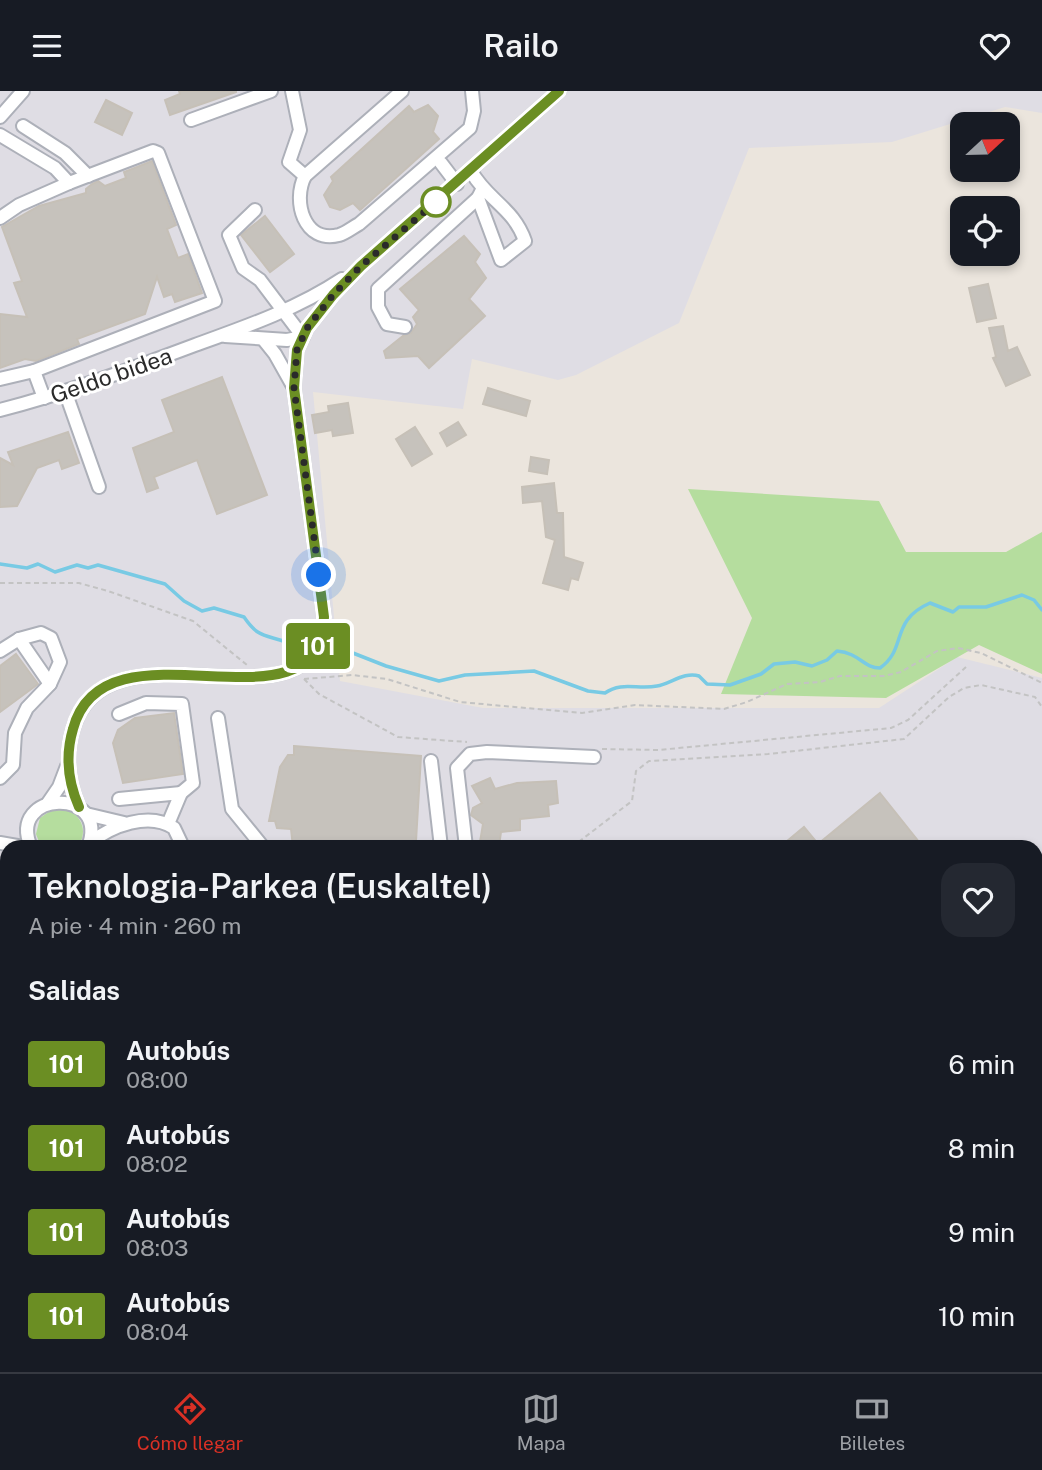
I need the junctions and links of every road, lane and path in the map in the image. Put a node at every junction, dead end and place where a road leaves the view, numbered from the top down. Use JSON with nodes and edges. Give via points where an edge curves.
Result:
{"nodes":[{"id":1,"x":23,"y":91,"type":"edge"},
{"id":2,"x":271,"y":91,"type":"edge"},
{"id":3,"x":292,"y":91,"type":"edge"},
{"id":4,"x":402,"y":91,"type":"edge"},
{"id":5,"x":472,"y":91,"type":"edge"},
{"id":6,"x":559,"y":91,"type":"edge"},
{"id":7,"x":0,"y":117,"type":"edge"},
{"id":8,"x":191,"y":120,"type":"dead end"},
{"id":9,"x":23,"y":126,"type":"dead end"},
{"id":10,"x":0,"y":135,"type":"edge"},
{"id":11,"x":441,"y":163,"type":"dead end"},
{"id":12,"x":471,"y":171,"type":"junction"},
{"id":13,"x":88,"y":176,"type":"junction"},
{"id":14,"x":304,"y":176,"type":"junction"},
{"id":15,"x":69,"y":183,"type":"junction"},
{"id":16,"x":457,"y":184,"type":"junction"},
{"id":17,"x":480,"y":194,"type":"junction"},
{"id":18,"x":255,"y":210,"type":"dead end"},
{"id":19,"x":0,"y":218,"type":"edge"},
{"id":20,"x":361,"y":266,"type":"junction"},
{"id":21,"x":282,"y":311,"type":"junction"},
{"id":22,"x":405,"y":327,"type":"dead end"},
{"id":23,"x":221,"y":335,"type":"junction"},
{"id":24,"x":303,"y":337,"type":"junction"},
{"id":25,"x":263,"y":339,"type":"junction"},
{"id":26,"x":34,"y":371,"type":"junction"},
{"id":27,"x":0,"y":379,"type":"edge"},
{"id":28,"x":294,"y":388,"type":"junction"},
{"id":29,"x":65,"y":391,"type":"junction"},
{"id":30,"x":44,"y":398,"type":"junction"},
{"id":31,"x":0,"y":410,"type":"edge"},
{"id":32,"x":100,"y":487,"type":"dead end"},
{"id":33,"x":0,"y":583,"type":"edge"},
{"id":34,"x":19,"y":639,"type":"junction"},
{"id":35,"x":0,"y":651,"type":"edge"},
{"id":36,"x":966,"y":667,"type":"dead end"},
{"id":37,"x":253,"y":670,"type":"dead end"},
{"id":38,"x":301,"y":675,"type":"junction"},
{"id":39,"x":1042,"y":683,"type":"edge"},
{"id":40,"x":50,"y":684,"type":"junction"},
{"id":41,"x":1042,"y":707,"type":"edge"},
{"id":42,"x":119,"y":714,"type":"dead end"},
{"id":43,"x":218,"y":718,"type":"dead end"},
{"id":44,"x":471,"y":742,"type":"dead end"},
{"id":45,"x":596,"y":753,"type":"joint"},
{"id":46,"x":68,"y":760,"type":"junction"},
{"id":47,"x":431,"y":761,"type":"dead end"},
{"id":48,"x":0,"y":778,"type":"edge"},
{"id":49,"x":181,"y":793,"type":"junction"},
{"id":50,"x":119,"y":799,"type":"dead end"},
{"id":51,"x":48,"y":803,"type":"junction"},
{"id":52,"x":82,"y":811,"type":"junction"},
{"id":53,"x":128,"y":824,"type":"junction"},
{"id":54,"x":167,"y":824,"type":"junction"},
{"id":55,"x":30,"y":840,"type":"edge"},
{"id":56,"x":90,"y":840,"type":"edge"},
{"id":57,"x":95,"y":840,"type":"edge"},
{"id":58,"x":181,"y":840,"type":"edge"},
{"id":59,"x":257,"y":840,"type":"edge"},
{"id":60,"x":440,"y":840,"type":"edge"},
{"id":61,"x":465,"y":840,"type":"edge"},
{"id":62,"x":581,"y":840,"type":"edge"}],
"edges":[{"from":1,"to":7,"type":"street"},
{"from":2,"to":8,"type":"street"},
{"from":3,"to":14,"type":"street","via":[[300,130],[289,162]]},
{"from":4,"to":14,"type":"street"},
{"from":5,"to":14,"type":"street","via":[[470,128],[341,235],[324,234],[300,212],[298,188]]},
{"from":6,"to":12,"type":"street"},
{"from":9,"to":13,"type":"street","via":[[65,153]]},
{"from":10,"to":15,"type":"street","via":[[55,168]]},
{"from":11,"to":16,"type":"street"},
{"from":12,"to":16,"type":"street"},
{"from":12,"to":17,"type":"street"},
{"from":13,"to":15,"type":"street"},
{"from":13,"to":26,"type":"street","via":[[153,151],[159,153],[215,301]]},
{"from":15,"to":19,"type":"street"},
{"from":16,"to":20,"type":"street"},
{"from":17,"to":17,"type":"street","via":[[501,260],[525,241],[506,210]]},
{"from":17,"to":22,"type":"street","via":[[378,289],[379,307],[387,324]]},
{"from":18,"to":21,"type":"street","via":[[229,235],[243,268],[260,280]]},
{"from":20,"to":21,"type":"street","name":"Geldo bidea"},
{"from":20,"to":24,"type":"street"},
{"from":21,"to":23,"type":"street","name":"Geldo bidea"},
{"from":21,"to":24,"type":"street"},
{"from":23,"to":25,"type":"street"},
{"from":23,"to":29,"type":"street","name":"Geldo bidea"},
{"from":24,"to":25,"type":"street"},
{"from":24,"to":28,"type":"street","via":[[294,363]]},
{"from":25,"to":28,"type":"street"},
{"from":26,"to":27,"type":"street"},
{"from":26,"to":30,"type":"street"},
{"from":28,"to":38,"type":"street","via":[[324,617],[319,644]]},
{"from":29,"to":30,"type":"street","name":"Geldo bidea"},
{"from":29,"to":32,"type":"street"},
{"from":30,"to":31,"type":"street","name":"Geldo bidea"},
{"from":33,"to":37,"type":"path","via":[[79,583],[169,612],[193,621]]},
{"from":34,"to":35,"type":"street"},
{"from":34,"to":40,"type":"street"},
{"from":34,"to":40,"type":"street","via":[[41,633],[51,638],[60,662]]},
{"from":36,"to":45,"type":"path","via":[[908,720],[891,728]]},
{"from":38,"to":39,"type":"path","via":[[352,675],[387,680],[460,702],[582,713],[635,705],[736,707],[787,684],[840,676],[884,676],[901,672],[937,651],[958,648],[981,653]]},
{"from":38,"to":44,"type":"path","via":[[319,694],[398,737]]},
{"from":38,"to":46,"type":"street","via":[[155,674],[119,681],[86,703],[75,719]]},
{"from":40,"to":48,"type":"street","via":[[27,708],[15,733],[13,765]]},
{"from":41,"to":62,"type":"path","via":[[1035,697],[981,685],[948,697],[904,739],[649,761],[636,771],[632,801]]},
{"from":42,"to":49,"type":"street","via":[[146,703],[182,704],[193,783]]},
{"from":43,"to":59,"type":"street","via":[[232,809]]},
{"from":45,"to":61,"type":"street","via":[[470,754],[457,768]]},
{"from":46,"to":51,"type":"street"},
{"from":46,"to":52,"type":"street"},
{"from":47,"to":60,"type":"street"},
{"from":49,"to":50,"type":"street"},
{"from":49,"to":54,"type":"street"},
{"from":51,"to":52,"type":"street","via":[[69,802]]},
{"from":51,"to":55,"type":"street","via":[[33,815]]},
{"from":52,"to":53,"type":"street"},
{"from":52,"to":56,"type":"street"},
{"from":53,"to":54,"type":"street"},
{"from":53,"to":57,"type":"street"},
{"from":54,"to":58,"type":"street"}]}
